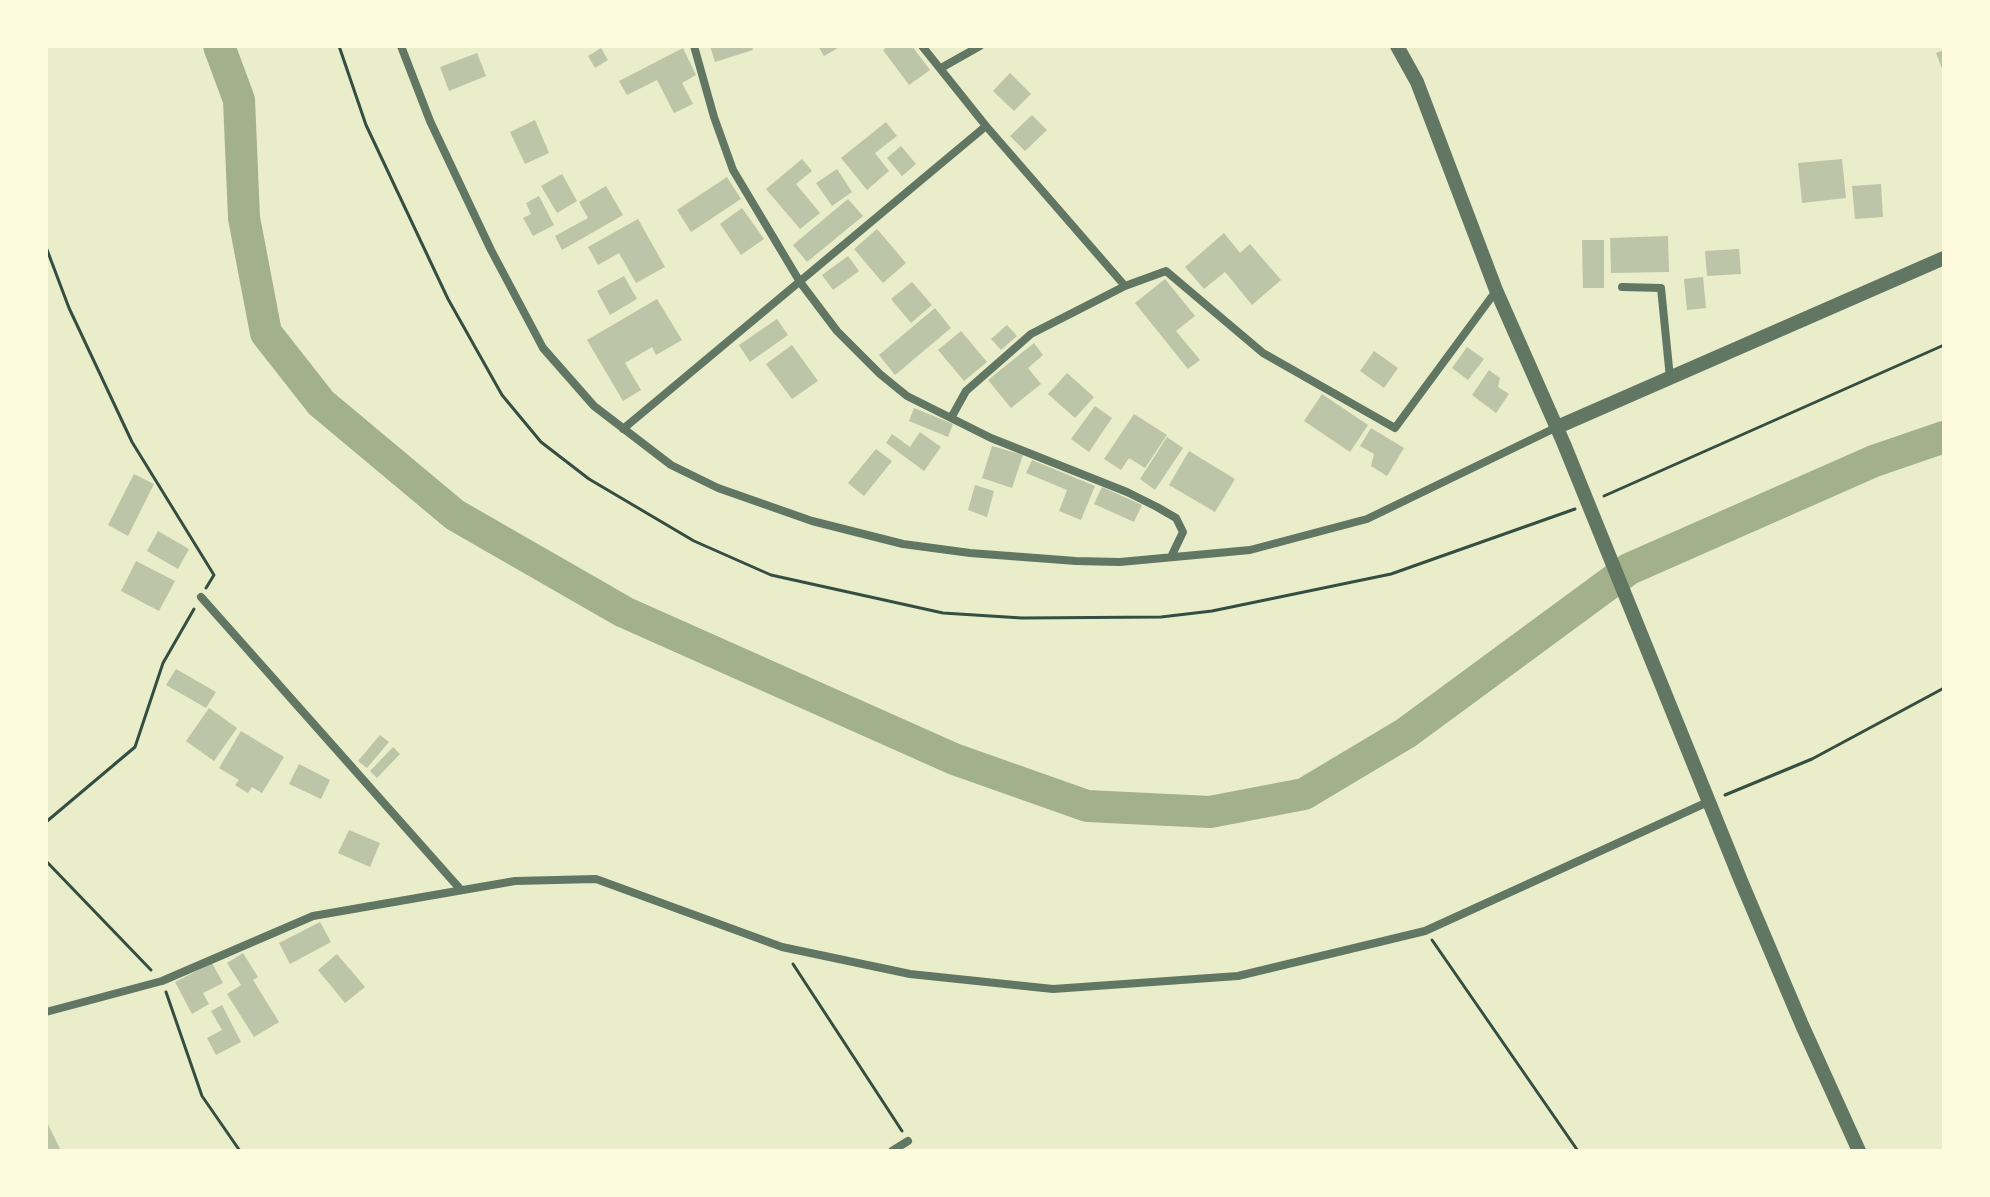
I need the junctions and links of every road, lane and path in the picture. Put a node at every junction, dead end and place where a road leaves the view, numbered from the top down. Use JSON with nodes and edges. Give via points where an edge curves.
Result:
{"nodes":[{"id":1,"x":401,"y":46,"type":"edge"},
{"id":2,"x":694,"y":46,"type":"edge"},
{"id":3,"x":922,"y":46,"type":"edge"},
{"id":4,"x":980,"y":46,"type":"edge"},
{"id":5,"x":1397,"y":46,"type":"edge"},
{"id":6,"x":941,"y":68,"type":"junction"},
{"id":7,"x":986,"y":126,"type":"junction"},
{"id":8,"x":46,"y":247,"type":"edge"},
{"id":9,"x":1944,"y":258,"type":"edge"},
{"id":10,"x":800,"y":282,"type":"junction"},
{"id":11,"x":1125,"y":286,"type":"junction"},
{"id":12,"x":1622,"y":287,"type":"dead end"},
{"id":13,"x":1496,"y":290,"type":"junction"},
{"id":14,"x":1944,"y":345,"type":"edge"},
{"id":15,"x":1670,"y":378,"type":"junction"},
{"id":16,"x":951,"y":418,"type":"junction"},
{"id":17,"x":1555,"y":428,"type":"junction"},
{"id":18,"x":623,"y":429,"type":"junction"},
{"id":19,"x":1602,"y":497,"type":"dead end"},
{"id":20,"x":1574,"y":509,"type":"dead end"},
{"id":21,"x":1171,"y":557,"type":"junction"},
{"id":22,"x":201,"y":597,"type":"junction"},
{"id":23,"x":1065,"y":617,"type":"dead end"},
{"id":24,"x":1944,"y":688,"type":"edge"},
{"id":25,"x":1710,"y":801,"type":"junction"},
{"id":26,"x":46,"y":822,"type":"edge"},
{"id":27,"x":46,"y":861,"type":"edge"},
{"id":28,"x":461,"y":890,"type":"junction"},
{"id":29,"x":1425,"y":931,"type":"junction"},
{"id":30,"x":782,"y":947,"type":"junction"},
{"id":31,"x":162,"y":981,"type":"junction"},
{"id":32,"x":46,"y":1012,"type":"edge"},
{"id":33,"x":908,"y":1141,"type":"joint"},
{"id":34,"x":240,"y":1151,"type":"edge"},
{"id":35,"x":892,"y":1151,"type":"edge"},
{"id":36,"x":1578,"y":1151,"type":"edge"},
{"id":37,"x":1859,"y":1151,"type":"edge"}],
"edges":[{"from":1,"to":18,"type":"street","via":[[430,121],[543,348],[594,406]]},
{"from":2,"to":10,"type":"street","via":[[733,170]]},
{"from":3,"to":6,"type":"street"},
{"from":4,"to":6,"type":"street"},
{"from":5,"to":13,"type":"street","via":[[1417,82]]},
{"from":6,"to":7,"type":"street"},
{"from":7,"to":10,"type":"street"},
{"from":7,"to":11,"type":"street"},
{"from":8,"to":22,"type":"path","via":[[132,442],[214,575]]},
{"from":9,"to":15,"type":"street"},
{"from":10,"to":16,"type":"street","via":[[837,331],[880,374],[907,396]]},
{"from":10,"to":18,"type":"street"},
{"from":11,"to":13,"type":"street","via":[[1166,271],[1263,353],[1395,428]]},
{"from":11,"to":16,"type":"street","via":[[1031,334],[966,391]]},
{"from":12,"to":15,"type":"street","via":[[1661,288]]},
{"from":13,"to":17,"type":"street"},
{"from":14,"to":19,"type":"path"},
{"from":15,"to":17,"type":"street"},
{"from":16,"to":21,"type":"street","via":[[1176,518],[1183,532]]},
{"from":17,"to":21,"type":"street","via":[[1367,519],[1250,550]]},
{"from":17,"to":25,"type":"street"},
{"from":18,"to":21,"type":"street","via":[[671,465],[718,488],[812,521],[903,544],[1076,561]]},
{"from":20,"to":23,"type":"path","via":[[1376,577],[1212,611]]},
{"from":22,"to":26,"type":"path","via":[[163,663],[135,747]]},
{"from":22,"to":28,"type":"street"},
{"from":24,"to":25,"type":"path","via":[[1812,759]]},
{"from":25,"to":29,"type":"street"},
{"from":25,"to":37,"type":"street"},
{"from":27,"to":31,"type":"path"},
{"from":28,"to":30,"type":"street","via":[[515,881],[596,879]]},
{"from":28,"to":31,"type":"street","via":[[313,916]]},
{"from":29,"to":30,"type":"street","via":[[1238,976],[1053,989],[910,974]]},
{"from":29,"to":36,"type":"path"},
{"from":30,"to":33,"type":"path"},
{"from":31,"to":32,"type":"street"},
{"from":31,"to":34,"type":"path","via":[[202,1096]]},
{"from":33,"to":35,"type":"street"}]}
